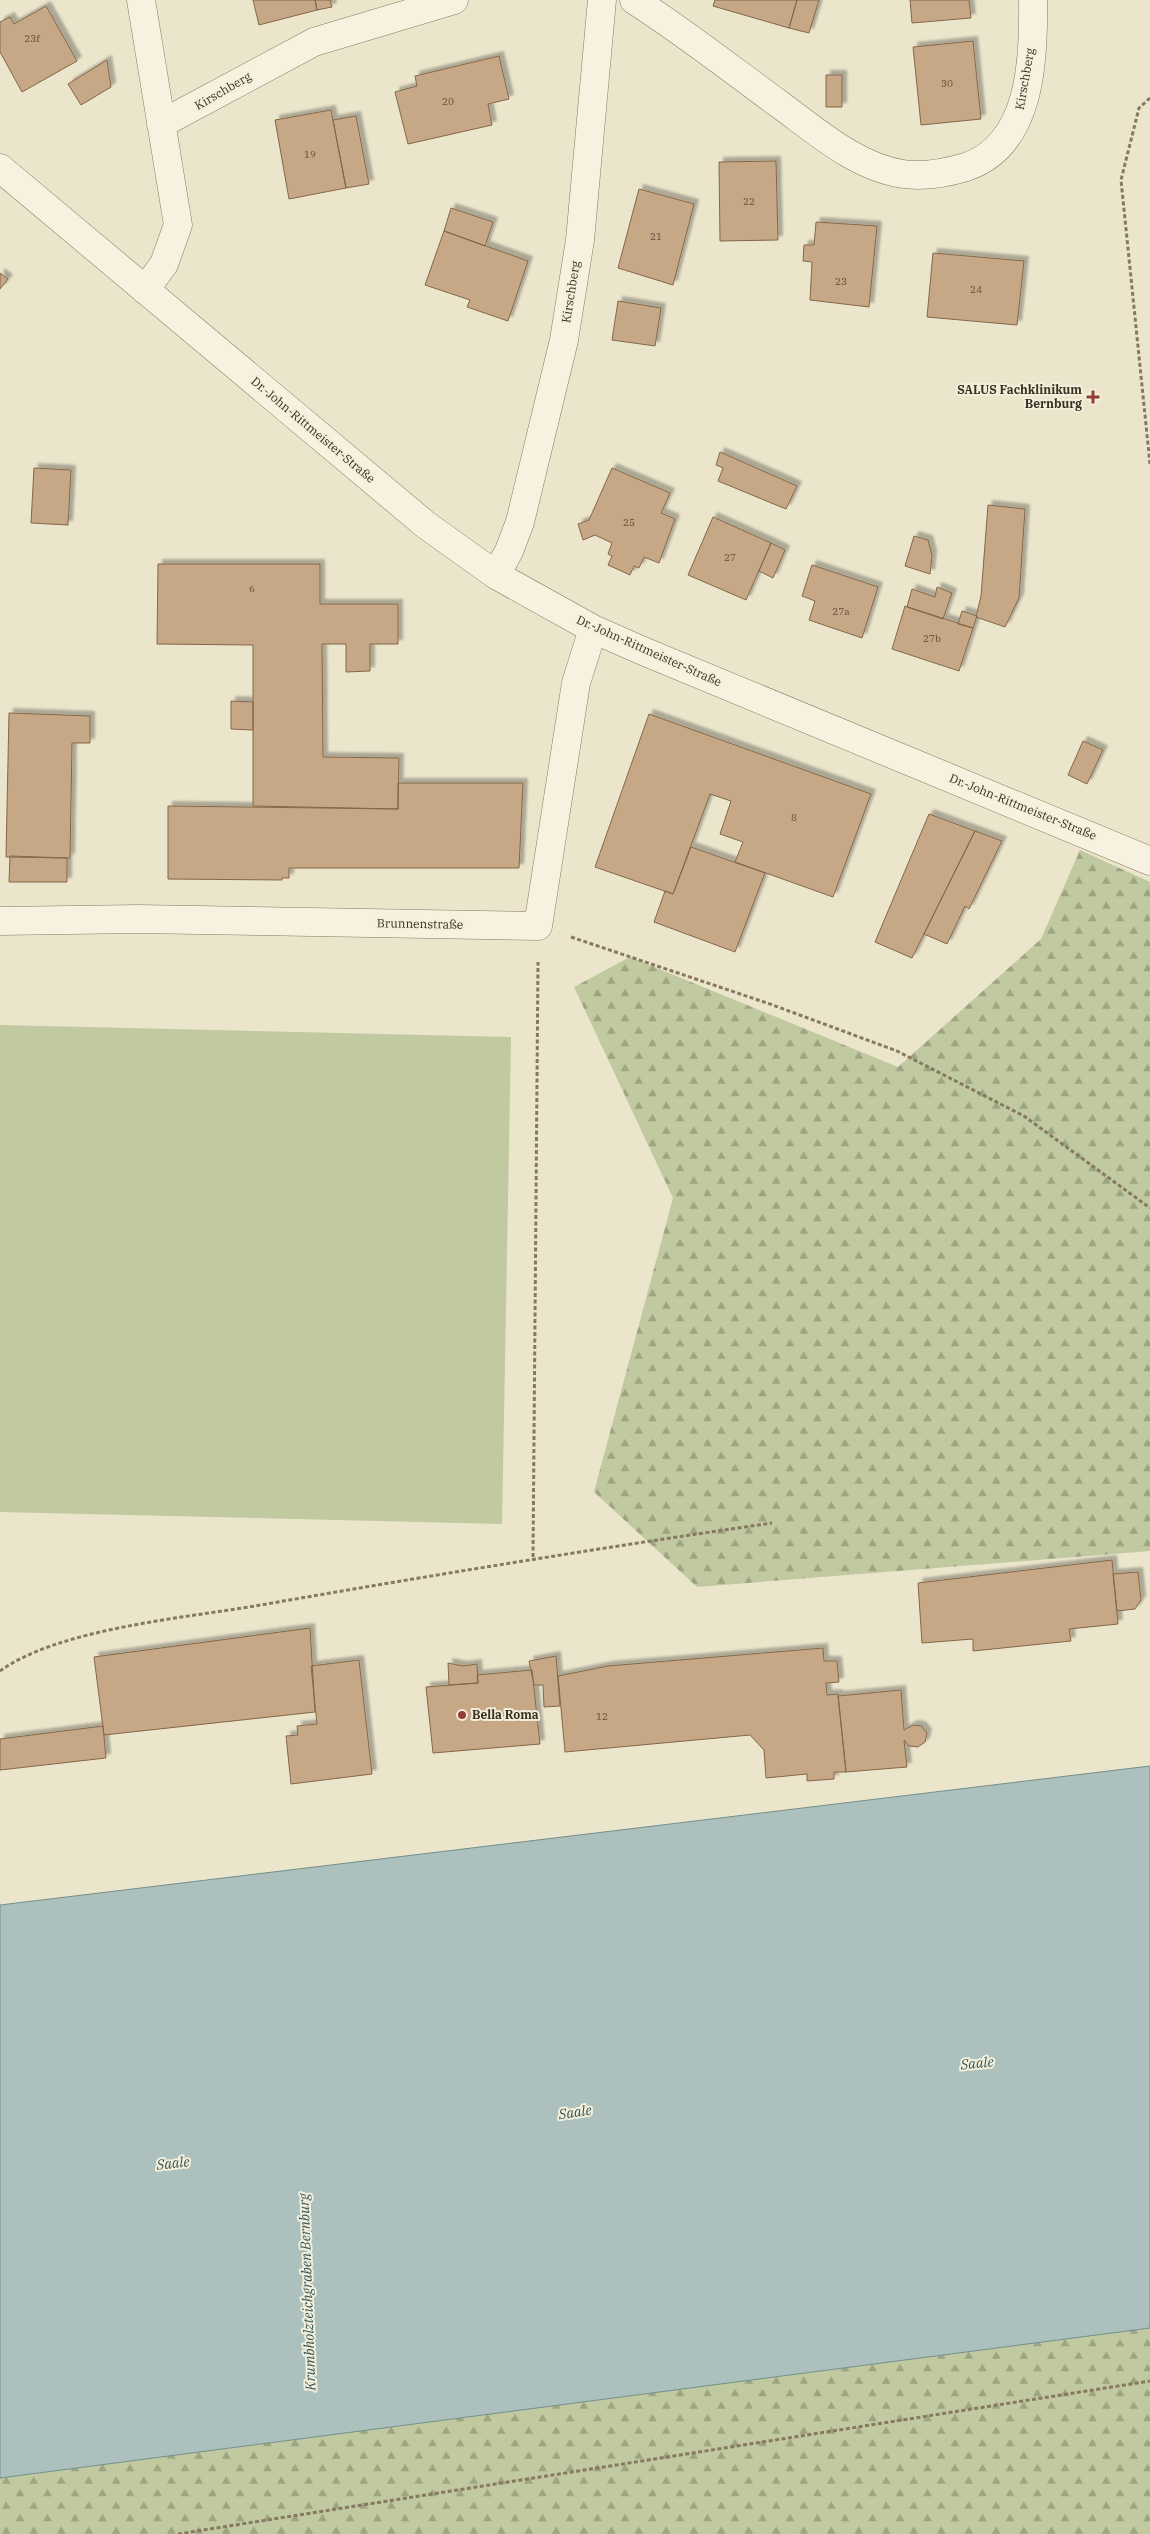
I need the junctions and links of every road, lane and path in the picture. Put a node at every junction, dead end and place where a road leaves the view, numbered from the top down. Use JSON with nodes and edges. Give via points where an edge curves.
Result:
{"nodes":[{"id":1,"x":141,"y":0,"type":"edge"},
{"id":2,"x":454,"y":0,"type":"edge"},
{"id":3,"x":602,"y":0,"type":"edge"},
{"id":4,"x":634,"y":0,"type":"edge"},
{"id":5,"x":1033,"y":0,"type":"edge"},
{"id":6,"x":1150,"y":98,"type":"edge"},
{"id":7,"x":161,"y":124,"type":"junction"},
{"id":8,"x":0,"y":168,"type":"edge"},
{"id":9,"x":145,"y":290,"type":"junction"},
{"id":10,"x":1150,"y":464,"type":"edge"},
{"id":11,"x":496,"y":575,"type":"junction"},
{"id":12,"x":593,"y":629,"type":"junction"},
{"id":13,"x":1150,"y":860,"type":"edge"},
{"id":14,"x":0,"y":921,"type":"edge"},
{"id":15,"x":538,"y":926,"type":"junction"},
{"id":16,"x":1150,"y":1208,"type":"edge"},
{"id":17,"x":772,"y":1522,"type":"dead end"},
{"id":18,"x":533,"y":1557,"type":"junction"},
{"id":19,"x":0,"y":1671,"type":"edge"},
{"id":20,"x":1150,"y":2381,"type":"edge"},
{"id":21,"x":178,"y":2534,"type":"edge"}],
"edges":[{"from":1,"to":7,"type":"street"},
{"from":2,"to":7,"type":"street","name":"Kirschberg","via":[[314,42]]},
{"from":3,"to":11,"type":"street","name":"Kirschberg","via":[[580,240],[564,340],[520,522]]},
{"from":4,"to":5,"type":"street","name":"Kirschberg","via":[[835,145],[880,168],[903,174],[927,175],[954,171],[980,162],[1011,133],[1020,114],[1028,74]]},
{"from":6,"to":10,"type":"path","via":[[1139,108],[1122,180]]},
{"from":7,"to":9,"type":"street","via":[[178,225],[164,264]]},
{"from":8,"to":9,"type":"street","name":"Dr.-John-Rittmeister-Straße"},
{"from":9,"to":11,"type":"street","name":"Dr.-John-Rittmeister-Straße","via":[[426,526]]},
{"from":11,"to":12,"type":"street","name":"Dr.-John-Rittmeister-Straße"},
{"from":12,"to":13,"type":"street","name":"Dr.-John-Rittmeister-Straße"},
{"from":12,"to":15,"type":"street","via":[[576,684]]},
{"from":14,"to":15,"type":"street","name":"Brunnenstraße","via":[[138,919]]},
{"from":15,"to":16,"type":"path","via":[[770,1004],[897,1051],[1024,1116]]},
{"from":15,"to":18,"type":"path"},
{"from":17,"to":18,"type":"path"},
{"from":18,"to":19,"type":"path","via":[[118,1629],[49,1646]]},
{"from":20,"to":21,"type":"path"}]}
